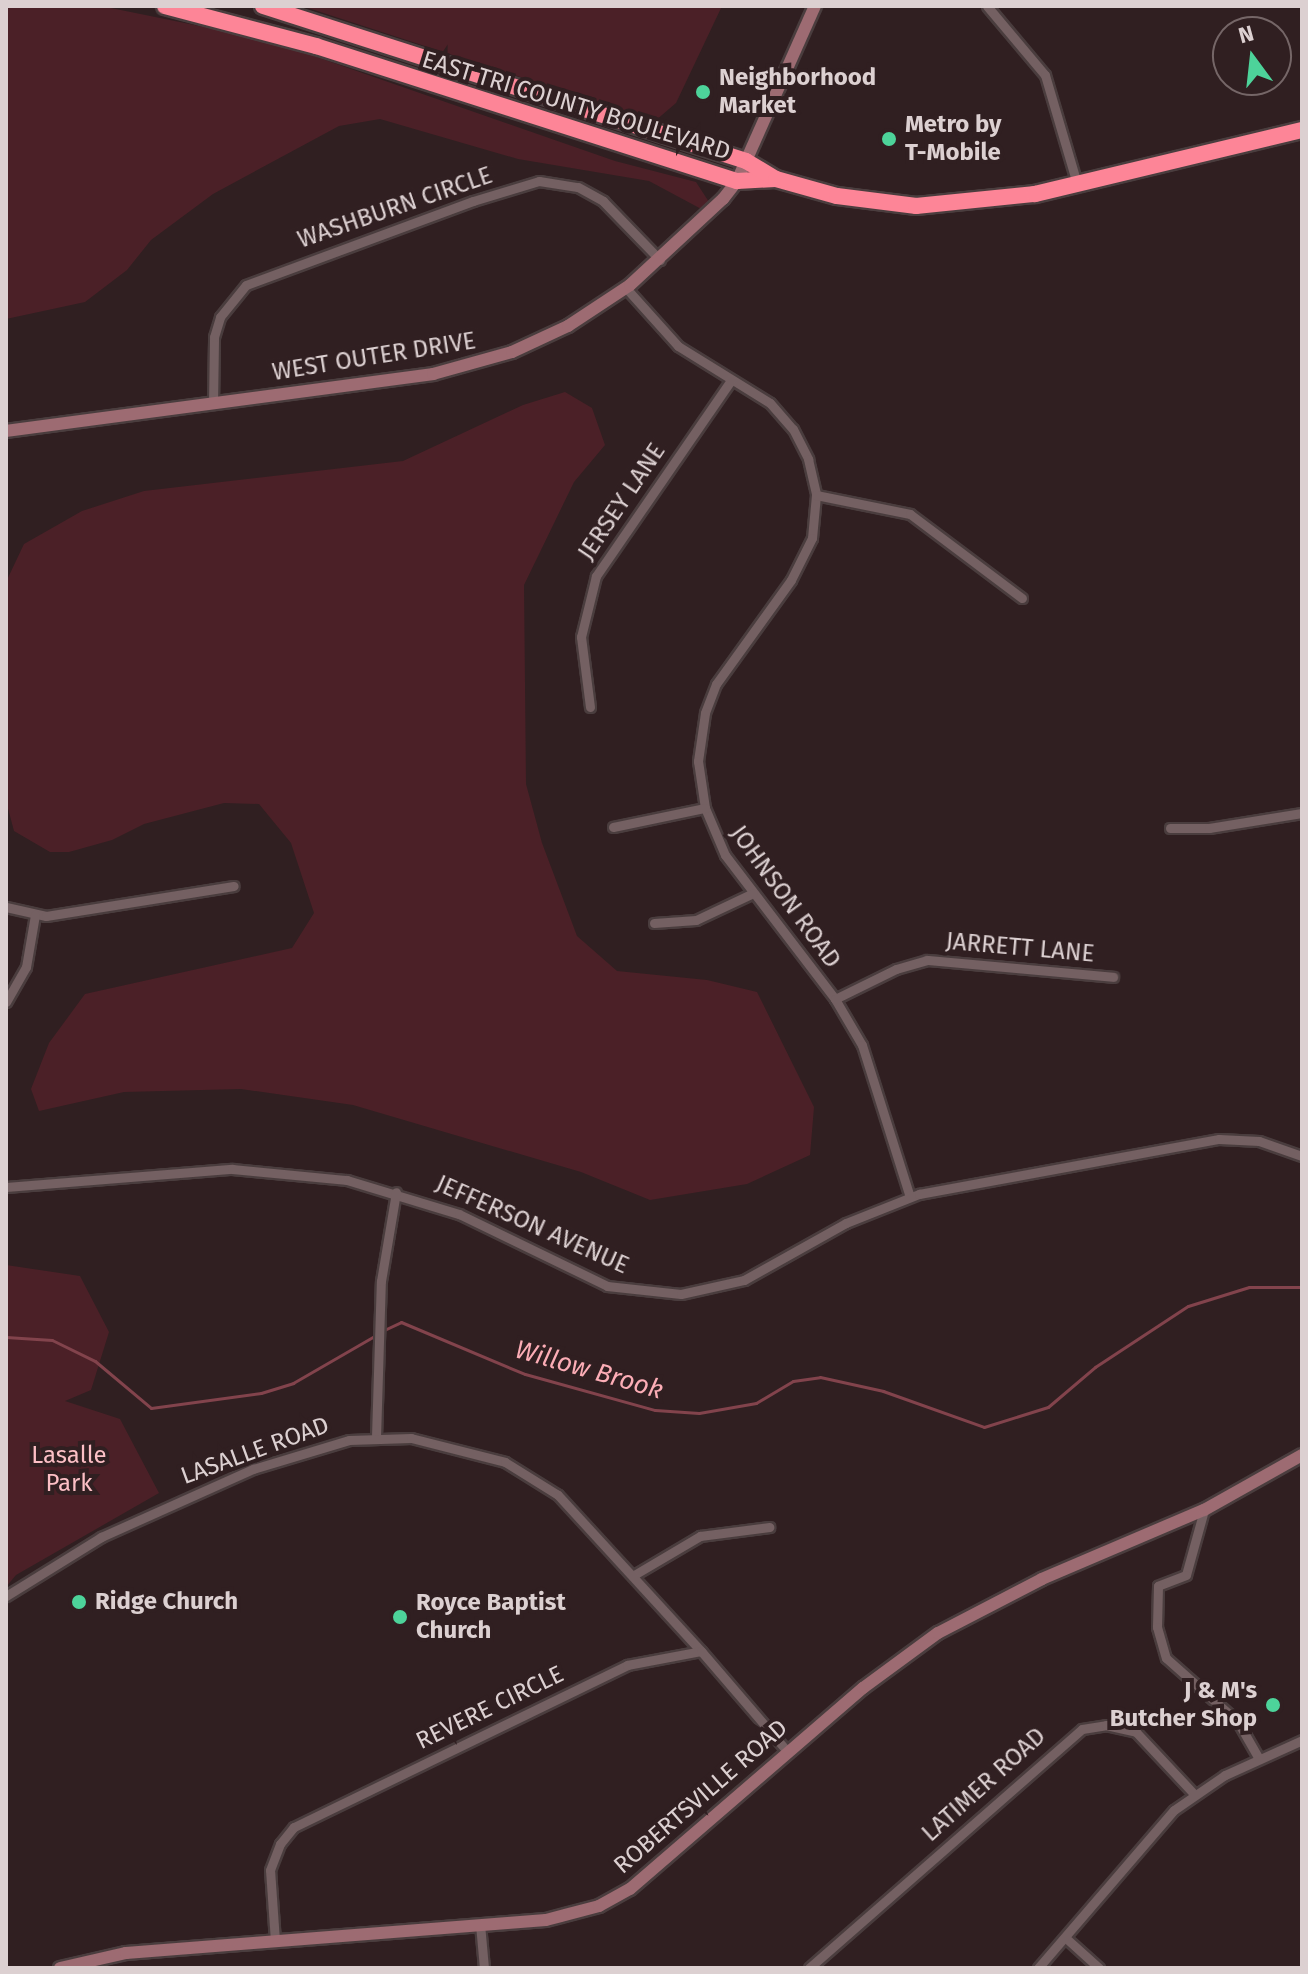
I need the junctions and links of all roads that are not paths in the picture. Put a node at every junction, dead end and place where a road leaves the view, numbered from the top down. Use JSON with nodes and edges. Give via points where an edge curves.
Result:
{"nodes":[{"id":1,"x":165,"y":6,"type":"edge"},
{"id":2,"x":263,"y":6,"type":"edge"},
{"id":3,"x":815,"y":6,"type":"edge"},
{"id":4,"x":987,"y":6,"type":"edge"},
{"id":5,"x":1302,"y":130,"type":"edge"},
{"id":6,"x":746,"y":161,"type":"junction"},
{"id":7,"x":776,"y":179,"type":"junction"},
{"id":8,"x":737,"y":181,"type":"junction"},
{"id":9,"x":1077,"y":184,"type":"junction"},
{"id":10,"x":660,"y":260,"type":"junction"},
{"id":11,"x":626,"y":288,"type":"junction"},
{"id":12,"x":731,"y":380,"type":"junction"},
{"id":13,"x":213,"y":404,"type":"junction"},
{"id":14,"x":6,"y":431,"type":"edge"},
{"id":15,"x":816,"y":495,"type":"junction"},
{"id":16,"x":1022,"y":598,"type":"dead end"},
{"id":17,"x":590,"y":707,"type":"dead end"},
{"id":18,"x":705,"y":808,"type":"junction"},
{"id":19,"x":1302,"y":813,"type":"edge"},
{"id":20,"x":613,"y":827,"type":"dead end"},
{"id":21,"x":1170,"y":828,"type":"dead end"},
{"id":22,"x":234,"y":886,"type":"dead end"},
{"id":23,"x":753,"y":893,"type":"junction"},
{"id":24,"x":6,"y":907,"type":"edge"},
{"id":25,"x":35,"y":915,"type":"junction"},
{"id":26,"x":654,"y":923,"type":"dead end"},
{"id":27,"x":1113,"y":977,"type":"dead end"},
{"id":28,"x":835,"y":999,"type":"junction"},
{"id":29,"x":6,"y":1002,"type":"edge"},
{"id":30,"x":1302,"y":1156,"type":"edge"},
{"id":31,"x":6,"y":1187,"type":"edge"},
{"id":32,"x":396,"y":1192,"type":"junction"},
{"id":33,"x":910,"y":1197,"type":"junction"},
{"id":34,"x":376,"y":1437,"type":"junction"},
{"id":35,"x":1299,"y":1461,"type":"edge"},
{"id":36,"x":1204,"y":1510,"type":"junction"},
{"id":37,"x":769,"y":1527,"type":"dead end"},
{"id":38,"x":634,"y":1575,"type":"junction"},
{"id":39,"x":6,"y":1596,"type":"edge"},
{"id":40,"x":701,"y":1651,"type":"junction"},
{"id":41,"x":1302,"y":1740,"type":"edge"},
{"id":42,"x":788,"y":1752,"type":"junction"},
{"id":43,"x":1258,"y":1757,"type":"junction"},
{"id":44,"x":1195,"y":1795,"type":"junction"},
{"id":45,"x":480,"y":1924,"type":"junction"},
{"id":46,"x":1068,"y":1940,"type":"junction"},
{"id":47,"x":275,"y":1941,"type":"junction"},
{"id":48,"x":60,"y":1968,"type":"edge"},
{"id":49,"x":484,"y":1968,"type":"edge"},
{"id":50,"x":809,"y":1968,"type":"edge"},
{"id":51,"x":1038,"y":1968,"type":"edge"},
{"id":52,"x":1099,"y":1968,"type":"edge"}],
"edges":[{"from":1,"to":8,"type":"highway","name":"EAST TRI COUNTY BOULEVARD","via":[[316,46]]},
{"from":2,"to":6,"type":"highway","name":"EAST TRI COUNTY BOULEVARD"},
{"from":3,"to":6,"type":"street","name":"WEST OUTER DRIVE"},
{"from":4,"to":9,"type":"street","via":[[1034,56],[1053,94]]},
{"from":5,"to":9,"type":"highway"},
{"from":6,"to":7,"type":"highway","name":"EAST TRI COUNTY BOULEVARD"},
{"from":6,"to":8,"type":"street","name":"WEST OUTER DRIVE"},
{"from":7,"to":8,"type":"highway","name":"EAST TRI COUNTY BOULEVARD"},
{"from":7,"to":9,"type":"highway","via":[[837,196],[916,206],[993,201]]},
{"from":8,"to":10,"type":"street","name":"WEST OUTER DRIVE"},
{"from":10,"to":11,"type":"street","name":"WEST OUTER DRIVE"},
{"from":10,"to":13,"type":"street","name":"WASHBURN CIRCLE","via":[[603,201],[578,187],[539,181],[473,201],[246,285],[220,317],[214,337]]},
{"from":11,"to":12,"type":"street","name":"JOHNSON ROAD","via":[[678,346]]},
{"from":11,"to":13,"type":"street","name":"WEST OUTER DRIVE","via":[[567,327],[479,364]]},
{"from":12,"to":15,"type":"street","name":"JOHNSON ROAD","via":[[770,403],[793,429],[808,459]]},
{"from":12,"to":17,"type":"street","name":"JERSEY LANE","via":[[596,576],[581,637]]},
{"from":13,"to":14,"type":"street","name":"WEST OUTER DRIVE"},
{"from":15,"to":16,"type":"street","via":[[910,514]]},
{"from":15,"to":18,"type":"street","name":"JOHNSON ROAD","via":[[804,559],[727,665],[705,713],[698,761]]},
{"from":18,"to":20,"type":"street"},
{"from":18,"to":23,"type":"street","name":"JOHNSON ROAD","via":[[725,855]]},
{"from":19,"to":21,"type":"street","via":[[1209,828]]},
{"from":22,"to":25,"type":"street"},
{"from":23,"to":26,"type":"street","via":[[696,920]]},
{"from":23,"to":28,"type":"street","name":"JOHNSON ROAD"},
{"from":24,"to":25,"type":"street"},
{"from":25,"to":29,"type":"street","via":[[26,967]]},
{"from":27,"to":28,"type":"street","name":"JARRETT LANE","via":[[927,960]]},
{"from":28,"to":33,"type":"street","name":"JOHNSON ROAD","via":[[875,1079]]},
{"from":30,"to":33,"type":"street","name":"JEFFERSON AVENUE","via":[[1259,1141],[1219,1139]]},
{"from":31,"to":32,"type":"street","name":"JEFFERSON AVENUE","via":[[232,1169],[305,1174]]},
{"from":32,"to":33,"type":"street","name":"JEFFERSON AVENUE","via":[[480,1222],[607,1286],[681,1294],[744,1280],[846,1223]]},
{"from":32,"to":34,"type":"street","via":[[381,1281]]},
{"from":34,"to":38,"type":"street","name":"LASALLE ROAD","via":[[441,1441],[505,1462],[580,1513]]},
{"from":34,"to":39,"type":"street","name":"LASALLE ROAD","via":[[318,1446],[154,1510]]},
{"from":35,"to":36,"type":"street","name":"ROBERTSVILLE ROAD"},
{"from":36,"to":42,"type":"street","name":"ROBERTSVILLE ROAD","via":[[1042,1579],[948,1627],[895,1662]]},
{"from":36,"to":43,"type":"street","via":[[1186,1575],[1158,1586],[1157,1627],[1166,1658],[1238,1722]]},
{"from":37,"to":38,"type":"street","via":[[700,1536]]},
{"from":38,"to":40,"type":"street","name":"LASALLE ROAD"},
{"from":40,"to":42,"type":"street"},
{"from":40,"to":47,"type":"street","name":"REVERE CIRCLE","via":[[627,1665],[294,1827],[270,1870]]},
{"from":41,"to":43,"type":"street"},
{"from":42,"to":45,"type":"street","name":"ROBERTSVILLE ROAD","via":[[612,1900],[567,1916]]},
{"from":43,"to":44,"type":"street"},
{"from":44,"to":46,"type":"street","via":[[1157,1829]]},
{"from":44,"to":50,"type":"street","name":"LATIMER ROAD","via":[[1136,1732],[1106,1725],[1082,1729]]},
{"from":45,"to":47,"type":"street","name":"ROBERTSVILLE ROAD"},
{"from":45,"to":49,"type":"street"},
{"from":46,"to":51,"type":"street"},
{"from":46,"to":52,"type":"street"},
{"from":47,"to":48,"type":"street","name":"ROBERTSVILLE ROAD","via":[[126,1953]]}]}
